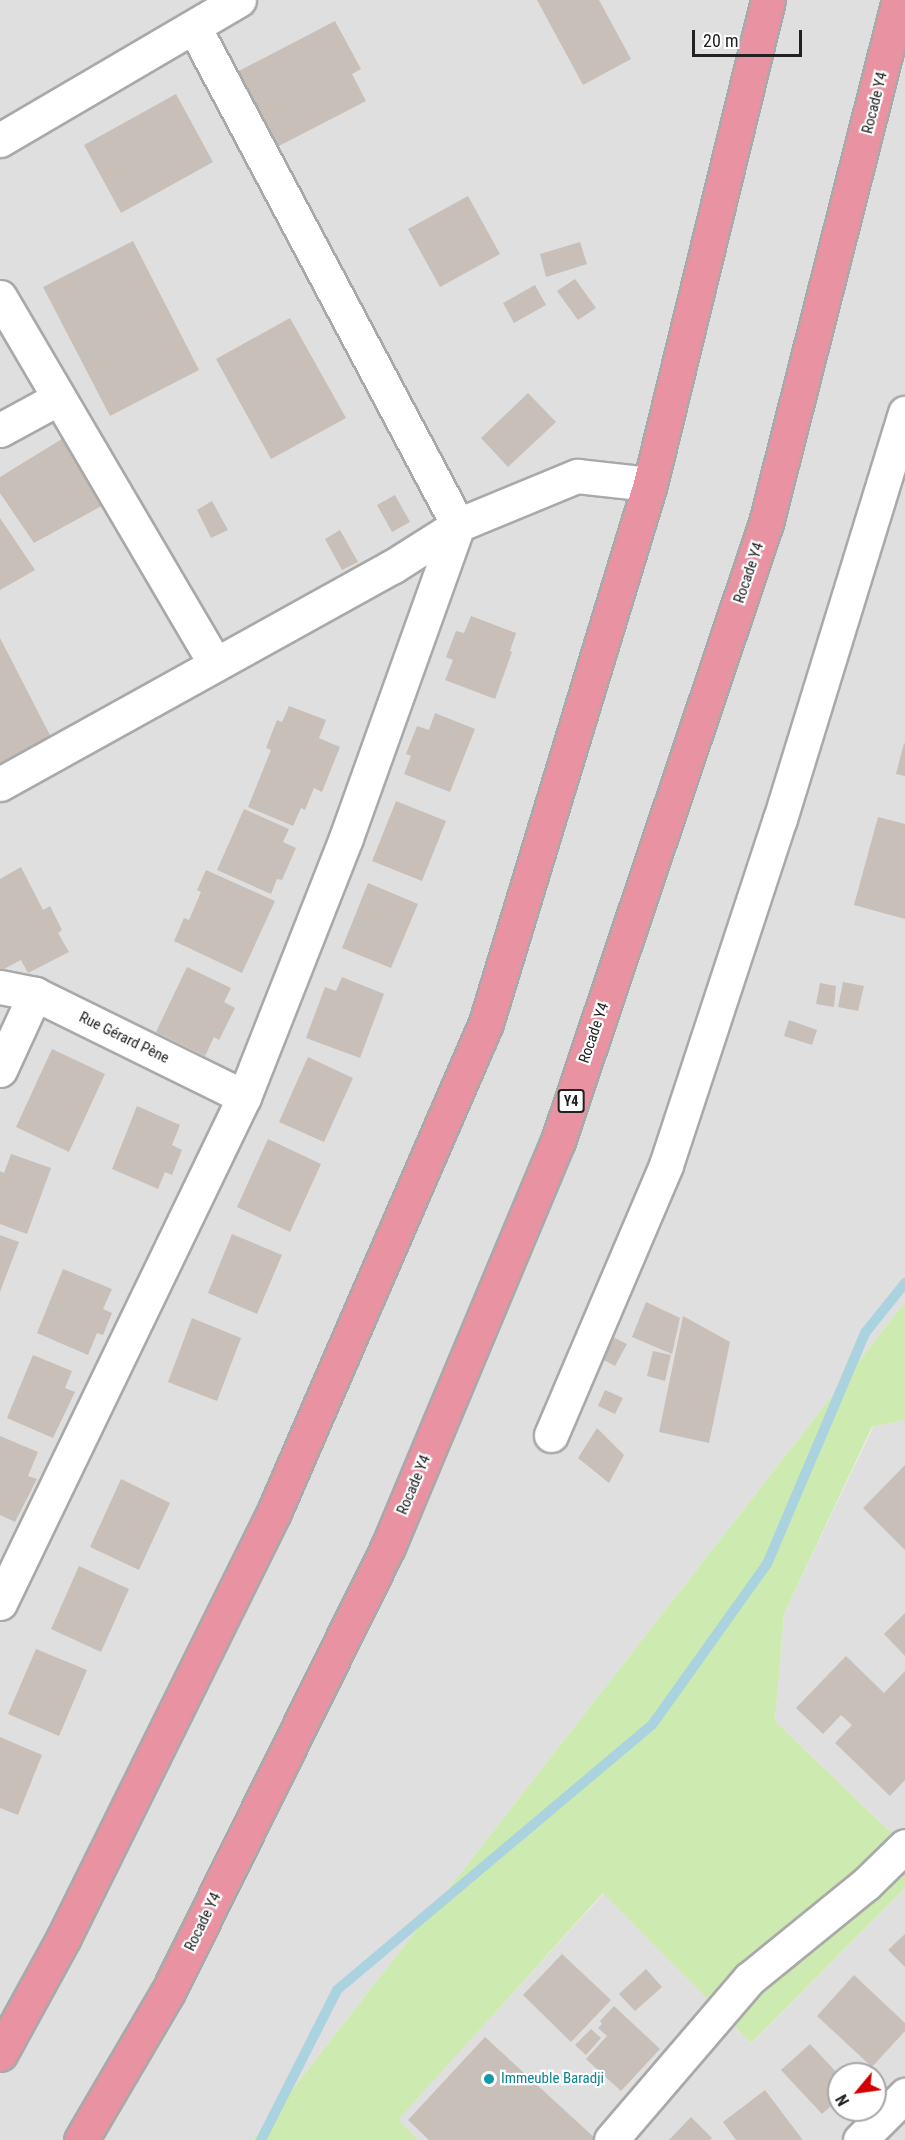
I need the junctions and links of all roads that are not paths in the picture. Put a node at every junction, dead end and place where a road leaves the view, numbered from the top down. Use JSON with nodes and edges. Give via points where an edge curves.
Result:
{"nodes":[{"id":1,"x":240,"y":0,"type":"edge"},
{"id":2,"x":768,"y":0,"type":"edge"},
{"id":3,"x":900,"y":9,"type":"edge"},
{"id":4,"x":194,"y":27,"type":"junction"},
{"id":5,"x":0,"y":140,"type":"edge"},
{"id":6,"x":0,"y":297,"type":"edge"},
{"id":7,"x":59,"y":398,"type":"junction"},
{"id":8,"x":905,"y":413,"type":"edge"},
{"id":9,"x":0,"y":430,"type":"edge"},
{"id":10,"x":650,"y":484,"type":"junction"},
{"id":11,"x":459,"y":525,"type":"junction"},
{"id":12,"x":215,"y":664,"type":"junction"},
{"id":13,"x":0,"y":784,"type":"edge"},
{"id":14,"x":0,"y":987,"type":"edge"},
{"id":15,"x":35,"y":994,"type":"junction"},
{"id":16,"x":0,"y":1071,"type":"edge"},
{"id":17,"x":244,"y":1097,"type":"junction"},
{"id":18,"x":551,"y":1435,"type":"dead end"},
{"id":19,"x":0,"y":1603,"type":"edge"},
{"id":20,"x":905,"y":1846,"type":"edge"},
{"id":21,"x":0,"y":2054,"type":"edge"},
{"id":22,"x":905,"y":2095,"type":"edge"},
{"id":23,"x":81,"y":2140,"type":"edge"},
{"id":24,"x":611,"y":2140,"type":"edge"},
{"id":25,"x":860,"y":2140,"type":"edge"}],
"edges":[{"from":1,"to":4,"type":"street"},
{"from":2,"to":10,"type":"highway"},
{"from":3,"to":23,"type":"highway","name":"Rocade Y4","number":"Y4","via":[[766,523],[558,1142],[388,1547],[168,1992]]},
{"from":4,"to":5,"type":"street"},
{"from":4,"to":11,"type":"street"},
{"from":6,"to":7,"type":"street"},
{"from":7,"to":9,"type":"street"},
{"from":7,"to":12,"type":"street"},
{"from":8,"to":18,"type":"street","via":[[780,819],[666,1165]]},
{"from":10,"to":11,"type":"street","via":[[577,476]]},
{"from":10,"to":21,"type":"highway","via":[[486,1023],[274,1512],[64,1937]]},
{"from":11,"to":12,"type":"street","via":[[392,567]]},
{"from":11,"to":17,"type":"street","via":[[346,838]]},
{"from":12,"to":13,"type":"street"},
{"from":14,"to":15,"type":"street","name":"Rue Gérard Pène"},
{"from":15,"to":16,"type":"street"},
{"from":15,"to":17,"type":"street","name":"Rue Gérard Pène"},
{"from":17,"to":19,"type":"street"},
{"from":20,"to":24,"type":"street","via":[[866,1884],[749,1979]]},
{"from":22,"to":25,"type":"street"}]}
